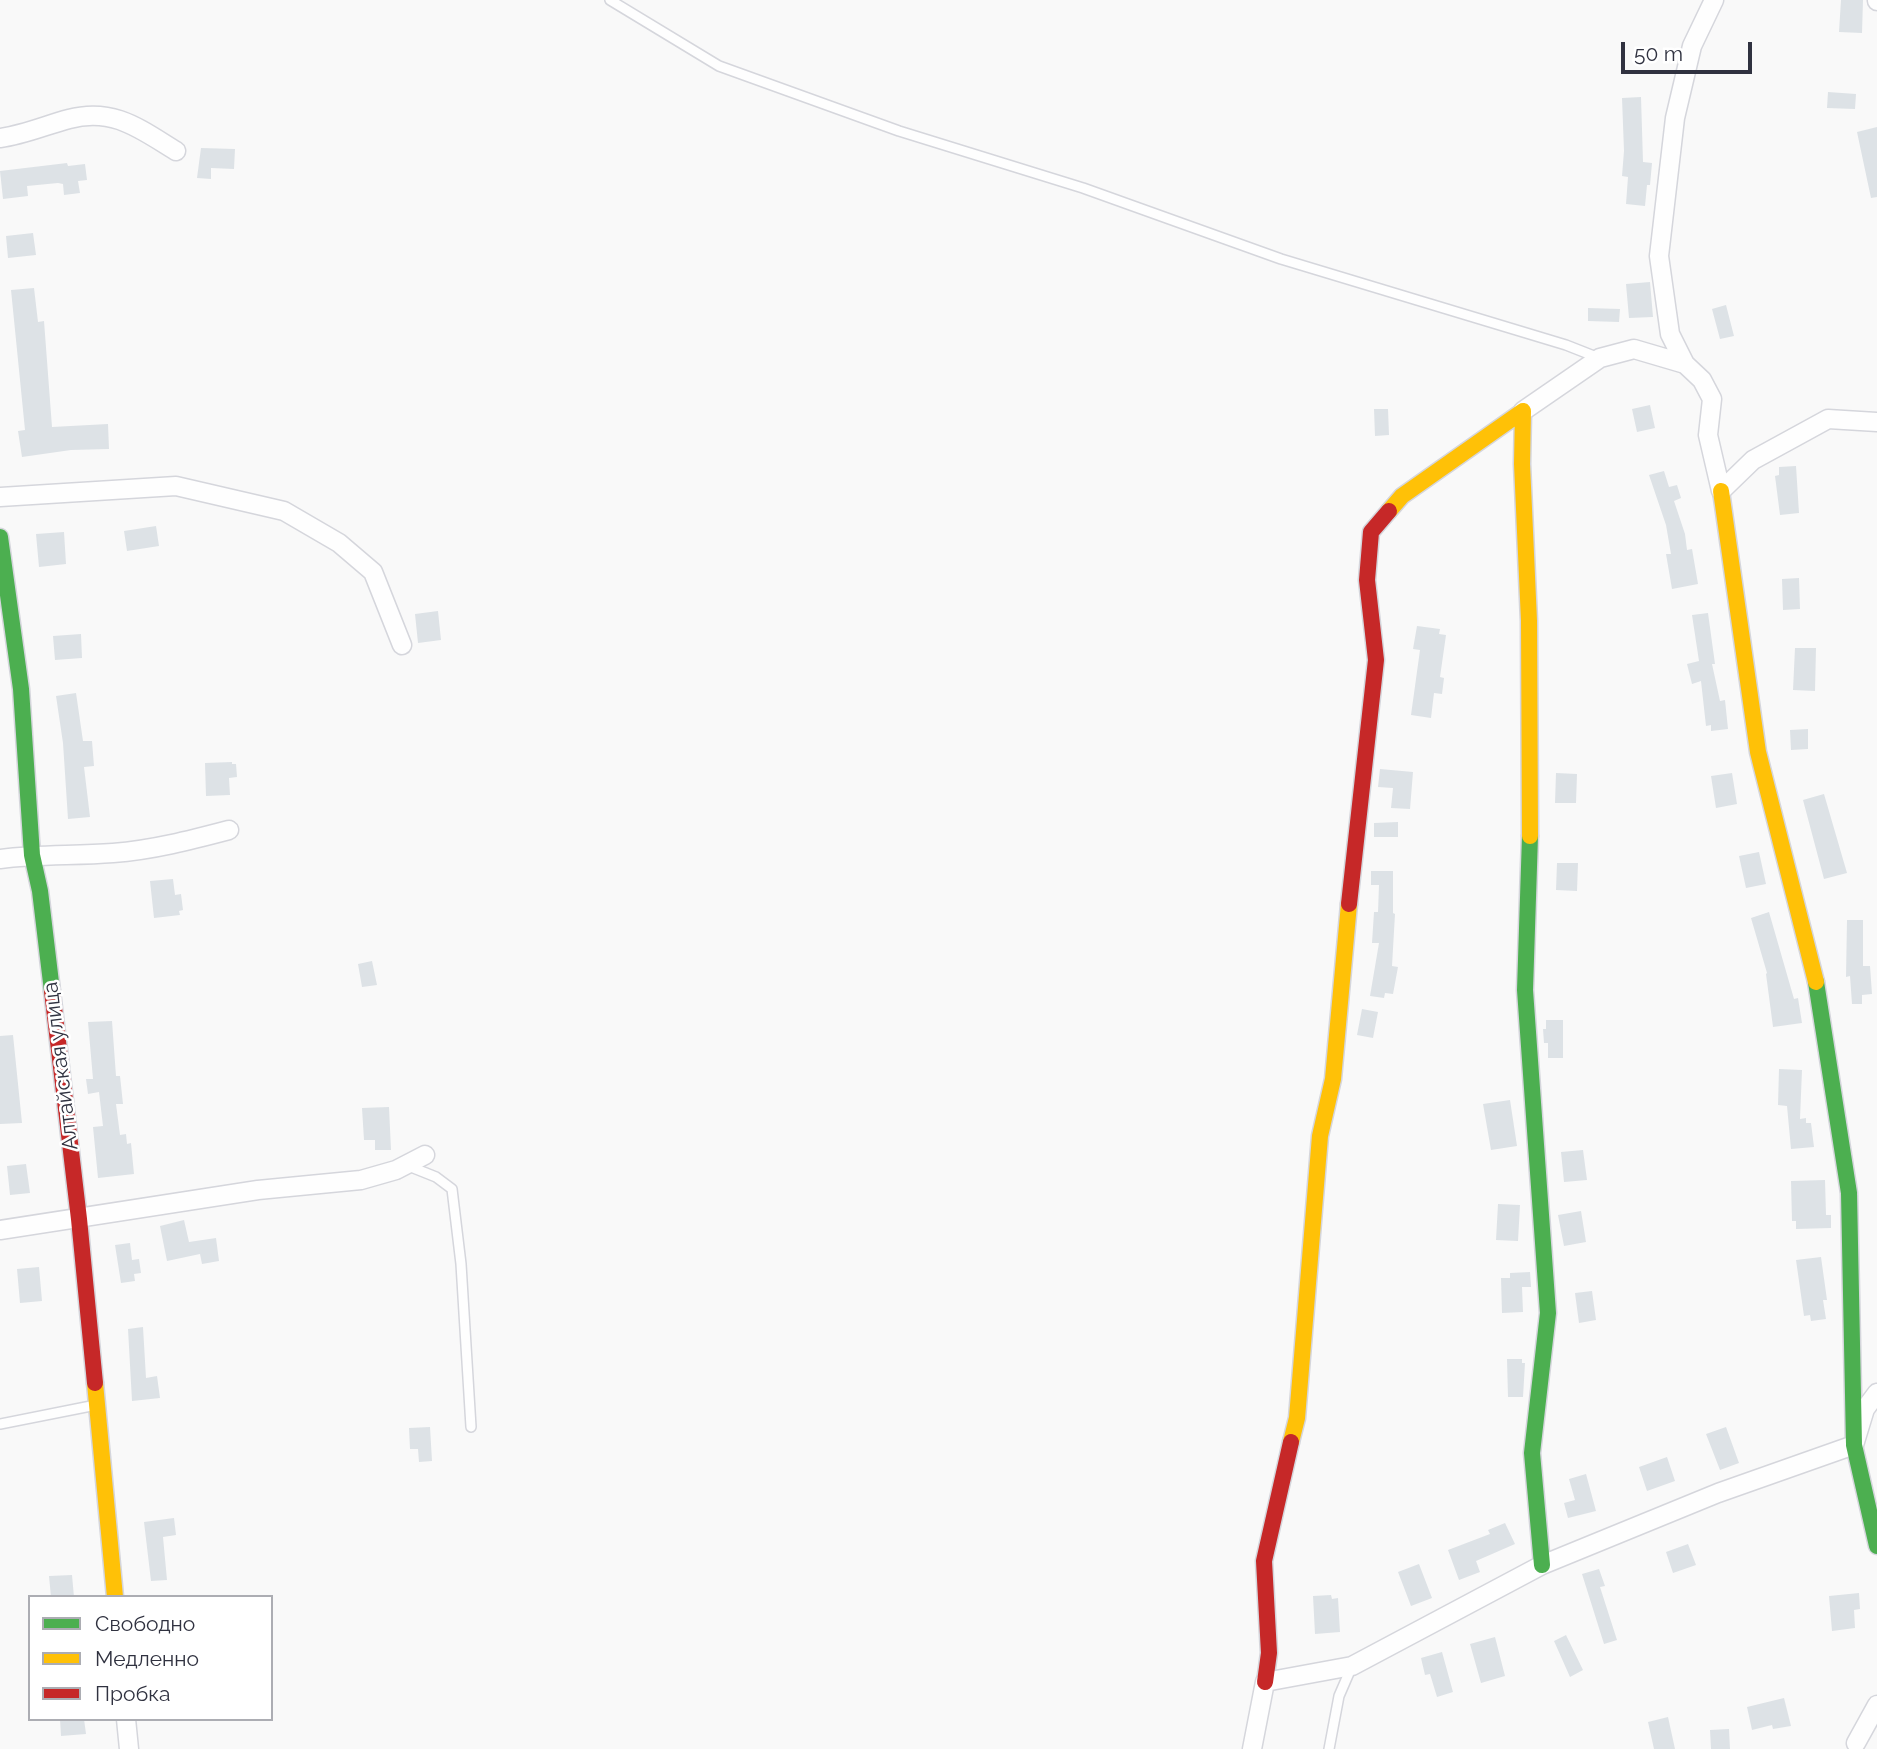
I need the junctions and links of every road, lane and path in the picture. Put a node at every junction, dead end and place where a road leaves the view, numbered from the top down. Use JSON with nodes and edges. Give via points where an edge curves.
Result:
{"nodes":[{"id":1,"x":611,"y":0,"type":"edge"},
{"id":2,"x":1713,"y":0,"type":"edge"},
{"id":3,"x":0,"y":138,"type":"edge"},
{"id":4,"x":176,"y":151,"type":"dead end"},
{"id":5,"x":1600,"y":358,"type":"junction"},
{"id":6,"x":1685,"y":364,"type":"junction"},
{"id":7,"x":1523,"y":411,"type":"junction"},
{"id":8,"x":1877,"y":422,"type":"edge"},
{"id":9,"x":1721,"y":491,"type":"junction"},
{"id":10,"x":0,"y":498,"type":"edge"},
{"id":11,"x":0,"y":537,"type":"edge"},
{"id":12,"x":402,"y":645,"type":"dead end"},
{"id":13,"x":229,"y":830,"type":"dead end"},
{"id":14,"x":32,"y":855,"type":"junction"},
{"id":15,"x":0,"y":859,"type":"edge"},
{"id":16,"x":425,"y":1155,"type":"dead end"},
{"id":17,"x":406,"y":1165,"type":"junction"},
{"id":18,"x":79,"y":1219,"type":"junction"},
{"id":19,"x":0,"y":1230,"type":"edge"},
{"id":20,"x":1877,"y":1393,"type":"edge"},
{"id":21,"x":98,"y":1405,"type":"junction"},
{"id":22,"x":0,"y":1424,"type":"edge"},
{"id":23,"x":471,"y":1427,"type":"dead end"},
{"id":24,"x":1854,"y":1445,"type":"junction"},
{"id":25,"x":1877,"y":1546,"type":"edge"},
{"id":26,"x":1542,"y":1564,"type":"junction"},
{"id":27,"x":115,"y":1595,"type":"edge"},
{"id":28,"x":1352,"y":1666,"type":"junction"},
{"id":29,"x":1265,"y":1682,"type":"junction"},
{"id":30,"x":1877,"y":1705,"type":"edge"},
{"id":31,"x":126,"y":1721,"type":"edge"},
{"id":32,"x":1877,"y":1731,"type":"edge"},
{"id":33,"x":1852,"y":1747,"type":"edge"},
{"id":34,"x":129,"y":1749,"type":"edge"},
{"id":35,"x":1252,"y":1749,"type":"edge"},
{"id":36,"x":1329,"y":1749,"type":"edge"}],
"edges":[{"from":1,"to":5,"type":"lane","via":[[719,66],[1281,259]]},
{"from":2,"to":6,"type":"street","via":[[1692,46],[1675,118],[1659,256],[1670,334]]},
{"from":3,"to":4,"type":"street","via":[[71,118],[101,115],[128,122]]},
{"from":5,"to":6,"type":"street","via":[[1634,349]]},
{"from":5,"to":7,"type":"street"},
{"from":6,"to":9,"type":"street","via":[[1702,380],[1712,400],[1709,435]]},
{"from":7,"to":26,"type":"street","via":[[1530,857],[1525,990],[1548,1313],[1532,1453]]},
{"from":7,"to":29,"type":"street","via":[[1402,496],[1371,532],[1367,580],[1376,660],[1333,1079],[1320,1136],[1297,1418],[1264,1561],[1269,1653]]},
{"from":8,"to":9,"type":"street","via":[[1828,419],[1753,460]]},
{"from":9,"to":24,"type":"street","via":[[1758,752],[1817,985],[1849,1193]]},
{"from":10,"to":12,"type":"street","via":[[176,486],[284,511],[339,544],[373,572]]},
{"from":11,"to":14,"type":"street","name":"Алтайская улица","via":[[21,689]]},
{"from":13,"to":14,"type":"street","via":[[166,847]]},
{"from":14,"to":15,"type":"street"},
{"from":14,"to":18,"type":"street","name":"Алтайская улица"},
{"from":16,"to":17,"type":"street"},
{"from":17,"to":18,"type":"street","via":[[361,1181],[258,1190]]},
{"from":17,"to":23,"type":"lane","via":[[452,1189]]},
{"from":18,"to":19,"type":"street"},
{"from":18,"to":21,"type":"street","name":"Алтайская улица"},
{"from":20,"to":24,"type":"street","via":[[1865,1409]]},
{"from":21,"to":22,"type":"lane"},
{"from":21,"to":27,"type":"street","name":"Алтайская улица"},
{"from":24,"to":25,"type":"street"},
{"from":24,"to":26,"type":"street","via":[[1718,1493]]},
{"from":26,"to":28,"type":"street"},
{"from":28,"to":29,"type":"street"},
{"from":28,"to":36,"type":"lane","via":[[1339,1696]]},
{"from":29,"to":35,"type":"street"},
{"from":30,"to":33,"type":"street"},
{"from":31,"to":34,"type":"street"},
{"from":32,"to":33,"type":"street"}]}
